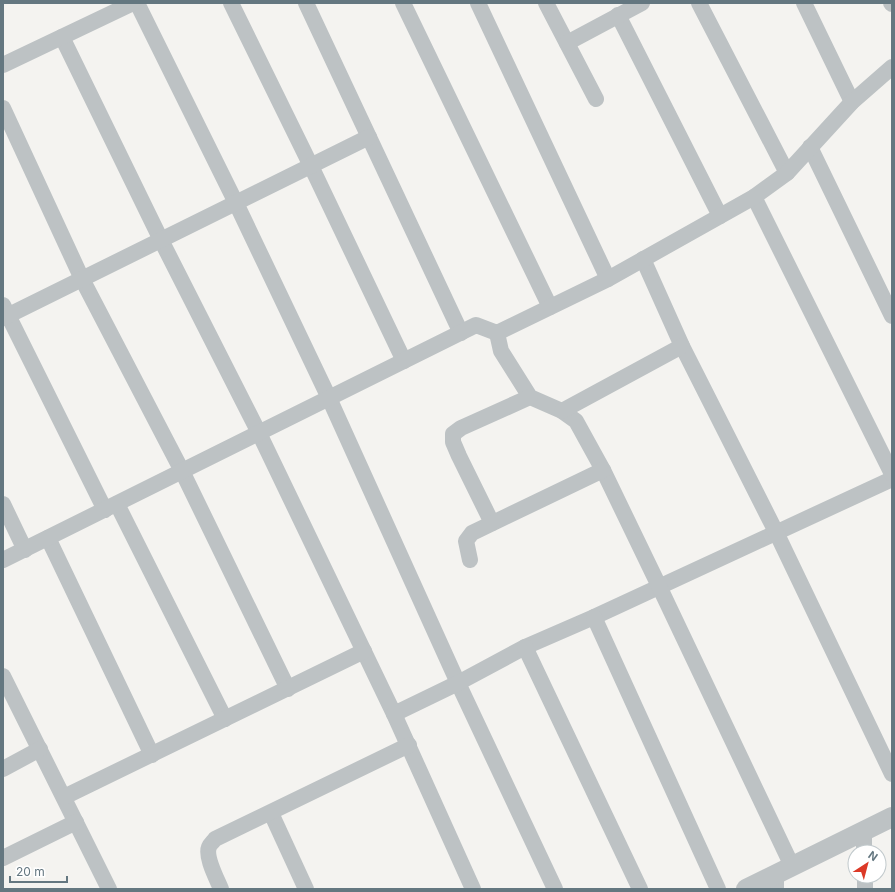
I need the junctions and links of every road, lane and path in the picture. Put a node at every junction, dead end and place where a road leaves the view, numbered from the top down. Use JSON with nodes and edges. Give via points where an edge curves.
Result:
{"nodes":[{"id":1,"x":133,"y":3,"type":"edge"},
{"id":2,"x":137,"y":3,"type":"edge"},
{"id":3,"x":231,"y":3,"type":"edge"},
{"id":4,"x":403,"y":3,"type":"edge"},
{"id":5,"x":478,"y":3,"type":"edge"},
{"id":6,"x":546,"y":3,"type":"edge"},
{"id":7,"x":699,"y":3,"type":"edge"},
{"id":8,"x":804,"y":3,"type":"edge"},
{"id":9,"x":308,"y":4,"type":"edge"},
{"id":10,"x":628,"y":8,"type":"edge"},
{"id":11,"x":62,"y":37,"type":"junction"},
{"id":12,"x":567,"y":43,"type":"junction"},
{"id":13,"x":3,"y":65,"type":"edge"},
{"id":14,"x":892,"y":67,"type":"edge"},
{"id":15,"x":596,"y":99,"type":"dead end"},
{"id":16,"x":852,"y":102,"type":"junction"},
{"id":17,"x":3,"y":108,"type":"edge"},
{"id":18,"x":369,"y":137,"type":"junction"},
{"id":19,"x":810,"y":147,"type":"junction"},
{"id":20,"x":311,"y":166,"type":"junction"},
{"id":21,"x":787,"y":173,"type":"junction"},
{"id":22,"x":754,"y":198,"type":"junction"},
{"id":23,"x":236,"y":203,"type":"junction"},
{"id":24,"x":720,"y":216,"type":"junction"},
{"id":25,"x":161,"y":240,"type":"junction"},
{"id":26,"x":643,"y":260,"type":"junction"},
{"id":27,"x":82,"y":279,"type":"junction"},
{"id":28,"x":608,"y":279,"type":"junction"},
{"id":29,"x":550,"y":306,"type":"junction"},
{"id":30,"x":5,"y":313,"type":"edge"},
{"id":31,"x":892,"y":316,"type":"edge"},
{"id":32,"x":461,"y":333,"type":"junction"},
{"id":33,"x":497,"y":333,"type":"junction"},
{"id":34,"x":682,"y":346,"type":"junction"},
{"id":35,"x":404,"y":361,"type":"junction"},
{"id":36,"x":530,"y":397,"type":"junction"},
{"id":37,"x":329,"y":398,"type":"junction"},
{"id":38,"x":562,"y":411,"type":"junction"},
{"id":39,"x":259,"y":433,"type":"junction"},
{"id":40,"x":603,"y":470,"type":"junction"},
{"id":41,"x":182,"y":471,"type":"junction"},
{"id":42,"x":892,"y":474,"type":"edge"},
{"id":43,"x":892,"y":479,"type":"edge"},
{"id":44,"x":3,"y":504,"type":"edge"},
{"id":45,"x":111,"y":507,"type":"junction"},
{"id":46,"x":492,"y":523,"type":"junction"},
{"id":47,"x":776,"y":532,"type":"junction"},
{"id":48,"x":48,"y":538,"type":"junction"},
{"id":49,"x":25,"y":550,"type":"junction"},
{"id":50,"x":3,"y":560,"type":"edge"},
{"id":51,"x":470,"y":560,"type":"dead end"},
{"id":52,"x":659,"y":586,"type":"junction"},
{"id":53,"x":594,"y":617,"type":"junction"},
{"id":54,"x":525,"y":647,"type":"junction"},
{"id":55,"x":364,"y":651,"type":"junction"},
{"id":56,"x":458,"y":683,"type":"junction"},
{"id":57,"x":5,"y":684,"type":"edge"},
{"id":58,"x":288,"y":689,"type":"junction"},
{"id":59,"x":394,"y":714,"type":"junction"},
{"id":60,"x":225,"y":719,"type":"junction"},
{"id":61,"x":409,"y":746,"type":"junction"},
{"id":62,"x":40,"y":749,"type":"junction"},
{"id":63,"x":152,"y":755,"type":"junction"},
{"id":64,"x":3,"y":769,"type":"edge"},
{"id":65,"x":892,"y":774,"type":"edge"},
{"id":66,"x":64,"y":798,"type":"junction"},
{"id":67,"x":271,"y":813,"type":"junction"},
{"id":68,"x":892,"y":817,"type":"edge"},
{"id":69,"x":76,"y":822,"type":"junction"},
{"id":70,"x":876,"y":829,"type":"edge"},
{"id":71,"x":868,"y":844,"type":"edge"},
{"id":72,"x":3,"y":858,"type":"edge"},
{"id":73,"x":781,"y":877,"type":"edge"},
{"id":74,"x":109,"y":889,"type":"edge"},
{"id":75,"x":222,"y":889,"type":"edge"},
{"id":76,"x":306,"y":889,"type":"edge"},
{"id":77,"x":473,"y":889,"type":"edge"},
{"id":78,"x":555,"y":889,"type":"edge"},
{"id":79,"x":640,"y":889,"type":"edge"},
{"id":80,"x":718,"y":889,"type":"edge"},
{"id":81,"x":746,"y":889,"type":"edge"}],
"edges":[{"from":1,"to":11,"type":"street"},
{"from":2,"to":23,"type":"street"},
{"from":3,"to":20,"type":"street"},
{"from":4,"to":29,"type":"street"},
{"from":5,"to":28,"type":"street"},
{"from":6,"to":12,"type":"street"},
{"from":7,"to":21,"type":"street"},
{"from":8,"to":16,"type":"street"},
{"from":9,"to":18,"type":"street"},
{"from":10,"to":12,"type":"street"},
{"from":10,"to":24,"type":"street"},
{"from":11,"to":13,"type":"street"},
{"from":11,"to":25,"type":"street"},
{"from":12,"to":15,"type":"street"},
{"from":14,"to":16,"type":"street"},
{"from":16,"to":19,"type":"street"},
{"from":17,"to":27,"type":"street"},
{"from":18,"to":20,"type":"street"},
{"from":18,"to":32,"type":"street"},
{"from":19,"to":21,"type":"street"},
{"from":19,"to":31,"type":"street"},
{"from":20,"to":23,"type":"street"},
{"from":20,"to":35,"type":"street"},
{"from":21,"to":22,"type":"street"},
{"from":22,"to":24,"type":"street"},
{"from":22,"to":42,"type":"street"},
{"from":23,"to":25,"type":"street"},
{"from":23,"to":37,"type":"street"},
{"from":24,"to":26,"type":"street"},
{"from":25,"to":27,"type":"street"},
{"from":25,"to":39,"type":"street"},
{"from":26,"to":28,"type":"street"},
{"from":26,"to":34,"type":"street"},
{"from":27,"to":30,"type":"street"},
{"from":27,"to":41,"type":"street"},
{"from":28,"to":29,"type":"street"},
{"from":29,"to":33,"type":"street"},
{"from":30,"to":45,"type":"street"},
{"from":32,"to":33,"type":"street","via":[[476,325]]},
{"from":32,"to":35,"type":"street"},
{"from":33,"to":36,"type":"street","via":[[502,351]]},
{"from":34,"to":38,"type":"street"},
{"from":34,"to":47,"type":"street"},
{"from":35,"to":37,"type":"street"},
{"from":36,"to":38,"type":"street"},
{"from":36,"to":46,"type":"street","via":[[453,434],[453,442],[459,456]]},
{"from":37,"to":39,"type":"street"},
{"from":37,"to":56,"type":"street"},
{"from":38,"to":40,"type":"street","via":[[576,421]]},
{"from":39,"to":41,"type":"street"},
{"from":39,"to":55,"type":"street"},
{"from":40,"to":46,"type":"street"},
{"from":40,"to":52,"type":"street"},
{"from":41,"to":45,"type":"street"},
{"from":41,"to":58,"type":"street"},
{"from":43,"to":47,"type":"street"},
{"from":44,"to":49,"type":"street"},
{"from":45,"to":48,"type":"street"},
{"from":45,"to":60,"type":"street"},
{"from":46,"to":51,"type":"street","via":[[472,533],[466,541]]},
{"from":47,"to":52,"type":"street"},
{"from":47,"to":65,"type":"street"},
{"from":48,"to":49,"type":"street"},
{"from":48,"to":63,"type":"street"},
{"from":49,"to":50,"type":"street"},
{"from":52,"to":53,"type":"street"},
{"from":52,"to":73,"type":"street"},
{"from":53,"to":54,"type":"street"},
{"from":53,"to":80,"type":"street"},
{"from":54,"to":56,"type":"street"},
{"from":54,"to":79,"type":"street"},
{"from":55,"to":58,"type":"street"},
{"from":55,"to":59,"type":"street"},
{"from":56,"to":59,"type":"street"},
{"from":56,"to":78,"type":"street"},
{"from":57,"to":62,"type":"street"},
{"from":58,"to":60,"type":"street"},
{"from":59,"to":61,"type":"street"},
{"from":60,"to":63,"type":"street"},
{"from":61,"to":67,"type":"street"},
{"from":61,"to":77,"type":"street"},
{"from":62,"to":64,"type":"street"},
{"from":62,"to":66,"type":"street"},
{"from":63,"to":66,"type":"street"},
{"from":66,"to":69,"type":"street"},
{"from":67,"to":75,"type":"street","via":[[216,839],[209,847],[210,864]]},
{"from":67,"to":76,"type":"street"},
{"from":68,"to":70,"type":"street"},
{"from":69,"to":72,"type":"street"},
{"from":69,"to":74,"type":"street"},
{"from":70,"to":71,"type":"street"},
{"from":70,"to":73,"type":"street"},
{"from":73,"to":81,"type":"street"}]}
